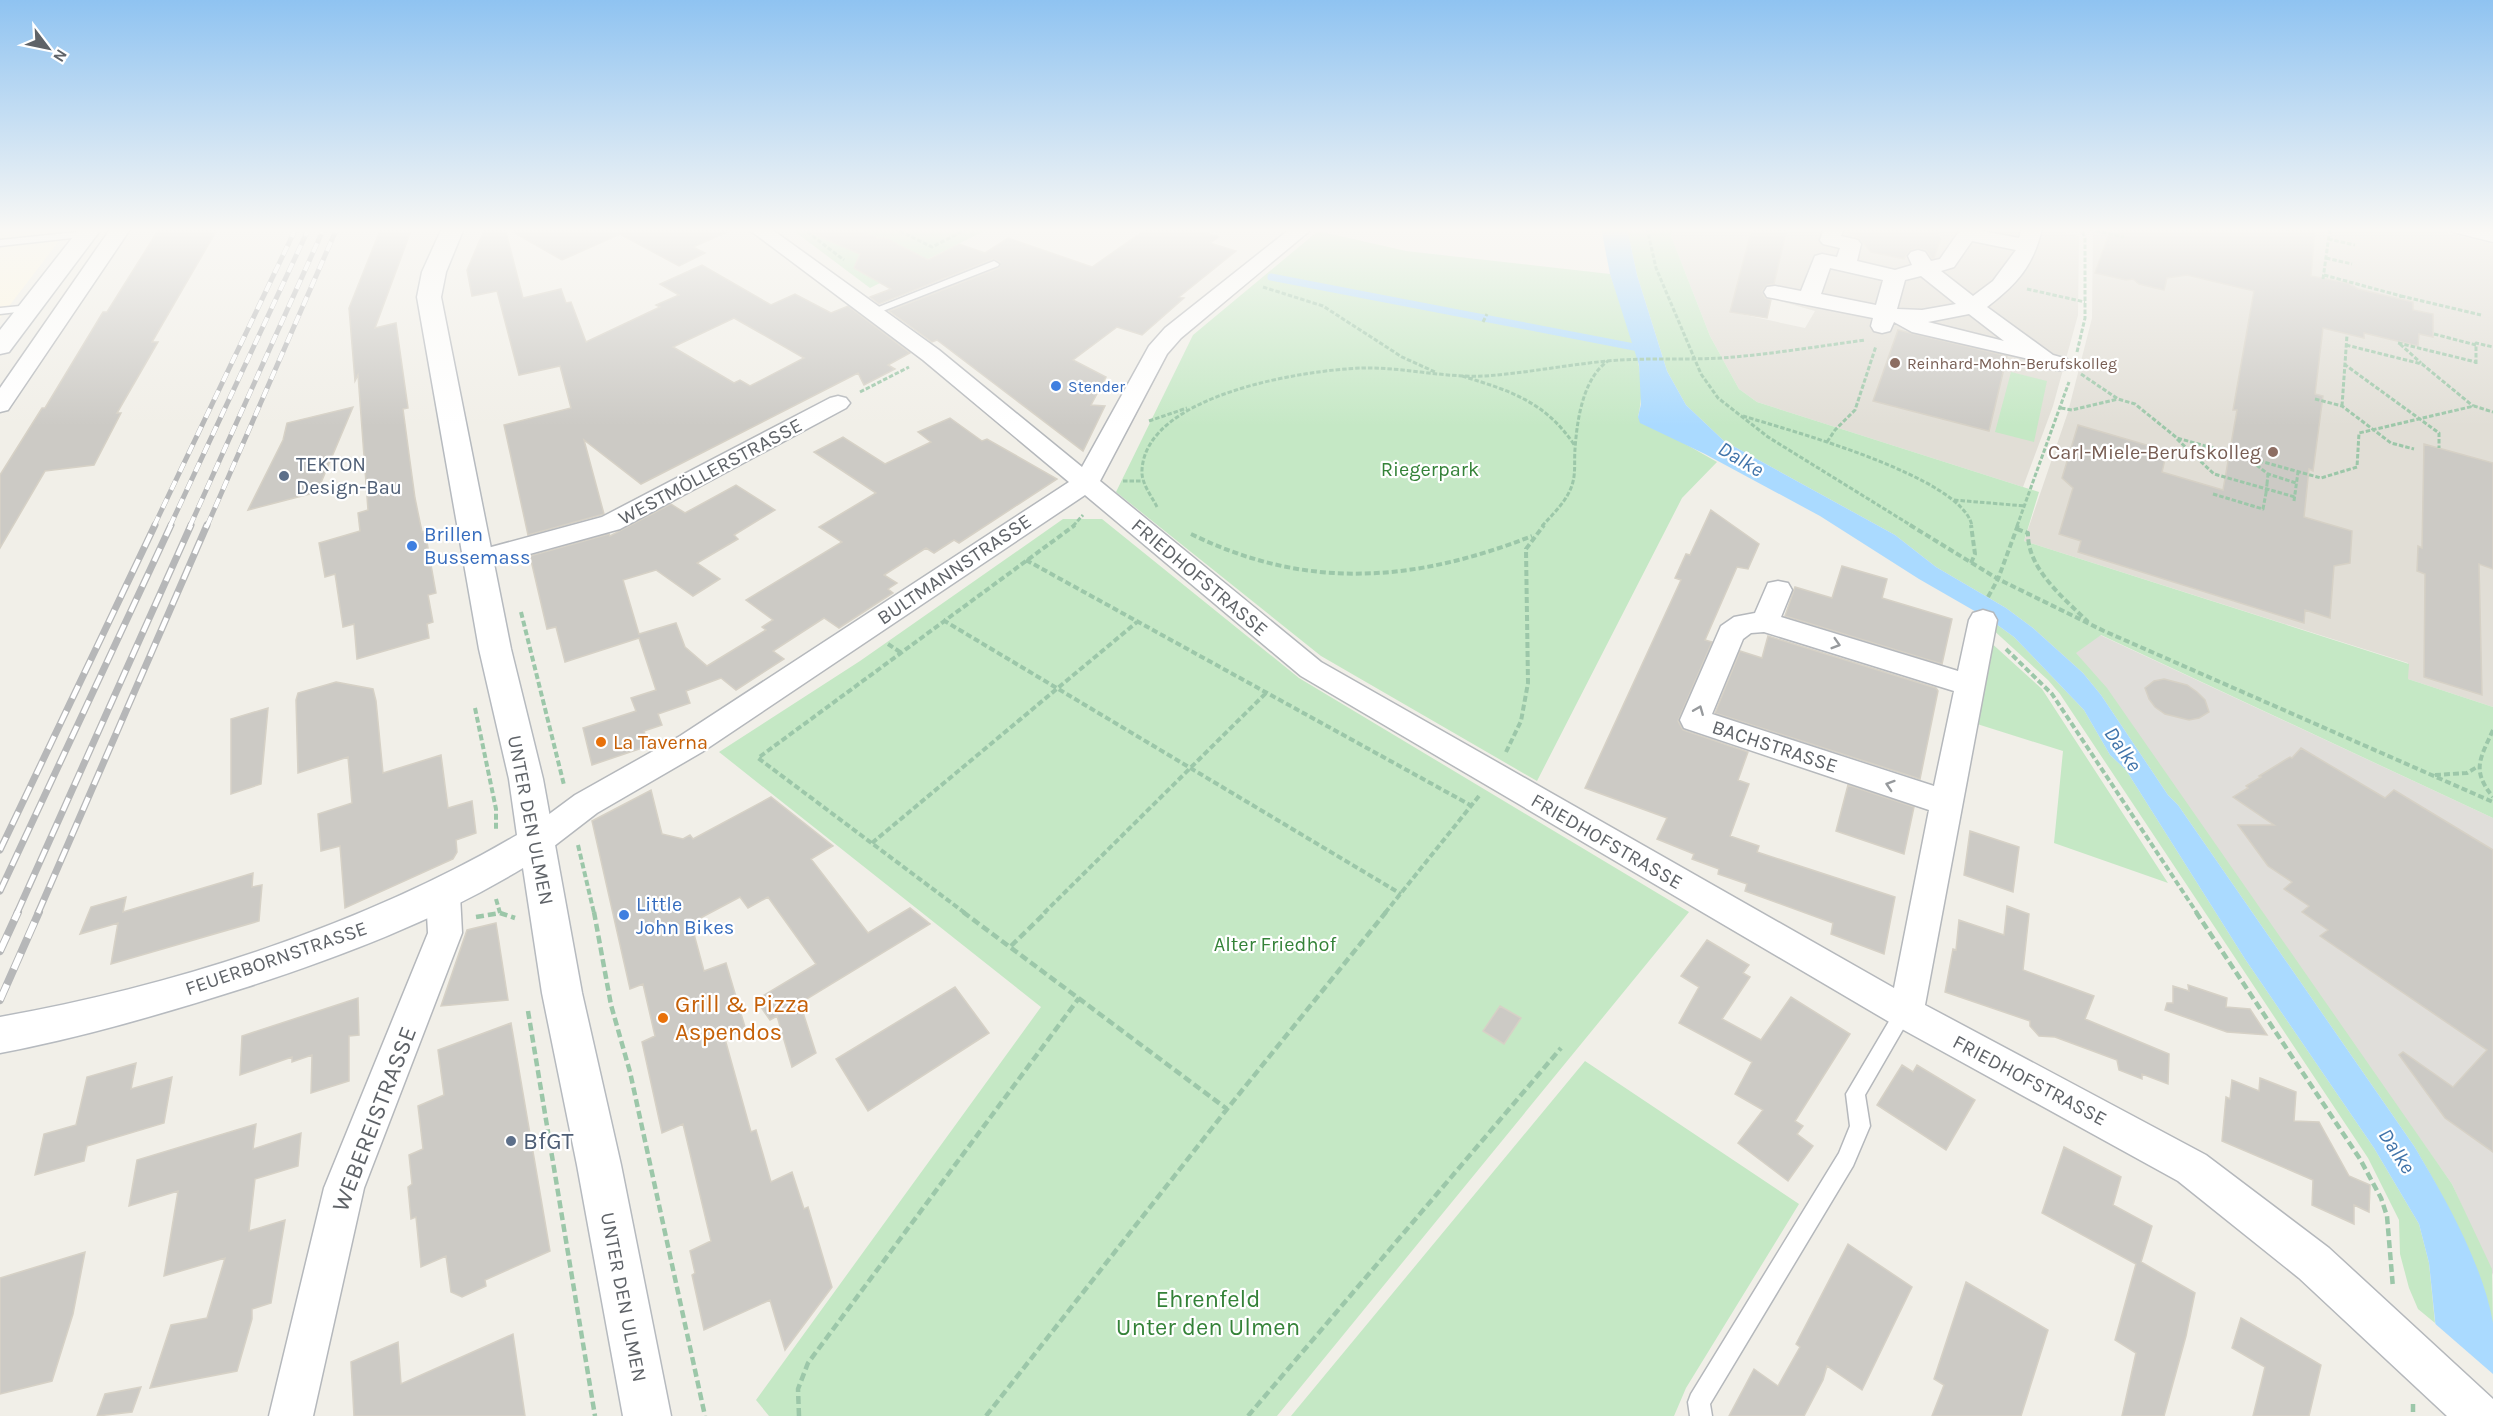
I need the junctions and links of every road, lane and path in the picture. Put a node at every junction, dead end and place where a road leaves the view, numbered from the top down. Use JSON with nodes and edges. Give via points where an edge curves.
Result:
{"nodes":[{"id":1,"x":41,"y":294,"type":"edge"},
{"id":2,"x":76,"y":294,"type":"edge"},
{"id":3,"x":430,"y":294,"type":"edge"},
{"id":4,"x":847,"y":294,"type":"edge"},
{"id":5,"x":917,"y":294,"type":"edge"},
{"id":6,"x":1222,"y":294,"type":"edge"},
{"id":7,"x":1289,"y":294,"type":"edge"},
{"id":8,"x":1667,"y":294,"type":"edge"},
{"id":9,"x":1789,"y":294,"type":"edge"},
{"id":10,"x":1810,"y":294,"type":"edge"},
{"id":11,"x":1891,"y":294,"type":"edge"},
{"id":12,"x":1957,"y":294,"type":"edge"},
{"id":13,"x":1998,"y":294,"type":"edge"},
{"id":14,"x":2049,"y":294,"type":"edge"},
{"id":15,"x":2085,"y":294,"type":"edge"},
{"id":16,"x":2390,"y":294,"type":"edge"},
{"id":17,"x":1809,"y":297,"type":"junction"},
{"id":18,"x":2085,"y":302,"type":"junction"},
{"id":19,"x":30,"y":308,"type":"junction"},
{"id":20,"x":1973,"y":308,"type":"junction"},
{"id":21,"x":0,"y":311,"type":"edge"},
{"id":22,"x":871,"y":312,"type":"junction"},
{"id":23,"x":1487,"y":314,"type":"dead end"},
{"id":24,"x":2481,"y":315,"type":"dead end"},
{"id":25,"x":1483,"y":322,"type":"dead end"},
{"id":26,"x":1883,"y":327,"type":"junction"},
{"id":27,"x":2347,"y":334,"type":"dead end"},
{"id":28,"x":2434,"y":334,"type":"dead end"},
{"id":29,"x":2346,"y":345,"type":"junction"},
{"id":30,"x":2476,"y":345,"type":"junction"},
{"id":31,"x":0,"y":347,"type":"edge"},
{"id":32,"x":2493,"y":347,"type":"edge"},
{"id":33,"x":931,"y":355,"type":"junction"},
{"id":34,"x":1694,"y":358,"type":"junction"},
{"id":35,"x":1608,"y":361,"type":"junction"},
{"id":36,"x":2344,"y":364,"type":"junction"},
{"id":37,"x":2422,"y":364,"type":"junction"},
{"id":38,"x":2063,"y":366,"type":"junction"},
{"id":39,"x":1439,"y":373,"type":"junction"},
{"id":40,"x":1455,"y":374,"type":"junction"},
{"id":41,"x":2118,"y":399,"type":"junction"},
{"id":42,"x":2315,"y":399,"type":"dead end"},
{"id":43,"x":838,"y":404,"type":"joint"},
{"id":44,"x":0,"y":405,"type":"edge"},
{"id":45,"x":1194,"y":406,"type":"junction"},
{"id":46,"x":2342,"y":406,"type":"junction"},
{"id":47,"x":2474,"y":406,"type":"junction"},
{"id":48,"x":2061,"y":408,"type":"junction"},
{"id":49,"x":2493,"y":411,"type":"edge"},
{"id":50,"x":1739,"y":415,"type":"junction"},
{"id":51,"x":2419,"y":417,"type":"junction"},
{"id":52,"x":1122,"y":419,"type":"junction"},
{"id":53,"x":2373,"y":429,"type":"junction"},
{"id":54,"x":2176,"y":438,"type":"junction"},
{"id":55,"x":1827,"y":442,"type":"junction"},
{"id":56,"x":1575,"y":447,"type":"junction"},
{"id":57,"x":2439,"y":448,"type":"dead end"},
{"id":58,"x":2414,"y":449,"type":"dead end"},
{"id":59,"x":2255,"y":460,"type":"junction"},
{"id":60,"x":2298,"y":472,"type":"junction"},
{"id":61,"x":2268,"y":474,"type":"junction"},
{"id":62,"x":2296,"y":483,"type":"junction"},
{"id":63,"x":2267,"y":484,"type":"joint"},
{"id":64,"x":1093,"y":487,"type":"junction"},
{"id":65,"x":2213,"y":494,"type":"dead end"},
{"id":66,"x":1954,"y":500,"type":"junction"},
{"id":67,"x":2025,"y":506,"type":"junction"},
{"id":68,"x":1163,"y":513,"type":"dead end"},
{"id":69,"x":1184,"y":530,"type":"dead end"},
{"id":70,"x":2017,"y":530,"type":"junction"},
{"id":71,"x":1533,"y":536,"type":"junction"},
{"id":72,"x":479,"y":559,"type":"junction"},
{"id":73,"x":1026,"y":560,"type":"junction"},
{"id":74,"x":1971,"y":563,"type":"junction"},
{"id":75,"x":1998,"y":579,"type":"junction"},
{"id":76,"x":1778,"y":590,"type":"dead end"},
{"id":77,"x":1984,"y":616,"type":"junction"},
{"id":78,"x":944,"y":620,"type":"junction"},
{"id":79,"x":1137,"y":622,"type":"junction"},
{"id":80,"x":1765,"y":622,"type":"junction"},
{"id":81,"x":2091,"y":625,"type":"junction"},
{"id":82,"x":1970,"y":685,"type":"junction"},
{"id":83,"x":1058,"y":688,"type":"junction"},
{"id":84,"x":1266,"y":693,"type":"junction"},
{"id":85,"x":2493,"y":730,"type":"edge"},
{"id":86,"x":1191,"y":767,"type":"junction"},
{"id":87,"x":2477,"y":767,"type":"junction"},
{"id":88,"x":2433,"y":775,"type":"junction"},
{"id":89,"x":1495,"y":776,"type":"junction"},
{"id":90,"x":2493,"y":797,"type":"edge"},
{"id":91,"x":2493,"y":802,"type":"edge"},
{"id":92,"x":1946,"y":803,"type":"junction"},
{"id":93,"x":1472,"y":807,"type":"junction"},
{"id":94,"x":537,"y":841,"type":"junction"},
{"id":95,"x":577,"y":842,"type":"dead end"},
{"id":96,"x":872,"y":843,"type":"junction"},
{"id":97,"x":590,"y":892,"type":"junction"},
{"id":98,"x":1401,"y":894,"type":"junction"},
{"id":99,"x":443,"y":895,"type":"junction"},
{"id":100,"x":584,"y":895,"type":"dead end"},
{"id":101,"x":496,"y":901,"type":"dead end"},
{"id":102,"x":500,"y":913,"type":"dead end"},
{"id":103,"x":514,"y":919,"type":"dead end"},
{"id":104,"x":516,"y":930,"type":"dead end"},
{"id":105,"x":1011,"y":946,"type":"junction"},
{"id":106,"x":1079,"y":998,"type":"junction"},
{"id":107,"x":527,"y":1006,"type":"dead end"},
{"id":108,"x":1904,"y":1012,"type":"junction"},
{"id":109,"x":0,"y":1035,"type":"edge"},
{"id":110,"x":1561,"y":1048,"type":"dead end"},
{"id":111,"x":1227,"y":1109,"type":"junction"},
{"id":112,"x":2420,"y":1360,"type":"junction"},
{"id":113,"x":291,"y":1416,"type":"edge"},
{"id":114,"x":595,"y":1416,"type":"edge"},
{"id":115,"x":647,"y":1416,"type":"edge"},
{"id":116,"x":705,"y":1416,"type":"edge"},
{"id":117,"x":799,"y":1416,"type":"edge"},
{"id":118,"x":986,"y":1416,"type":"edge"},
{"id":119,"x":1248,"y":1416,"type":"edge"},
{"id":120,"x":1701,"y":1416,"type":"edge"},
{"id":121,"x":2479,"y":1416,"type":"edge"}],
"edges":[{"from":1,"to":19,"type":"main road"},
{"from":2,"to":44,"type":"street"},
{"from":3,"to":72,"type":"main road","name":"UNTER DEN ULMEN"},
{"from":4,"to":22,"type":"street","name":"FRIEDHOFSTRASSE"},
{"from":5,"to":22,"type":"lane"},
{"from":6,"to":52,"type":"street","name":"BULTMANNSTRASSE","via":[[1173,333],[1158,351]]},
{"from":7,"to":39,"type":"path","via":[[1323,306],[1402,357]]},
{"from":8,"to":34,"type":"path"},
{"from":9,"to":17,"type":"street"},
{"from":10,"to":17,"type":"street"},
{"from":11,"to":26,"type":"street"},
{"from":12,"to":20,"type":"street"},
{"from":13,"to":20,"type":"street"},
{"from":14,"to":18,"type":"path"},
{"from":15,"to":18,"type":"path"},
{"from":16,"to":24,"type":"path"},
{"from":17,"to":26,"type":"street"},
{"from":18,"to":38,"type":"path","via":[[2085,318]]},
{"from":19,"to":21,"type":"lane"},
{"from":19,"to":31,"type":"main road"},
{"from":20,"to":26,"type":"street"},
{"from":20,"to":38,"type":"street"},
{"from":22,"to":33,"type":"street","name":"FRIEDHOFSTRASSE"},
{"from":23,"to":25,"type":"path"},
{"from":26,"to":34,"type":"path","via":[[1732,357]]},
{"from":26,"to":38,"type":"street","via":[[1920,327]]},
{"from":26,"to":55,"type":"path","via":[[1855,410]]},
{"from":27,"to":29,"type":"path"},
{"from":28,"to":30,"type":"path"},
{"from":29,"to":36,"type":"path"},
{"from":29,"to":37,"type":"path"},
{"from":30,"to":32,"type":"path"},
{"from":30,"to":37,"type":"path","via":[[2476,363],[2398,342]]},
{"from":33,"to":43,"type":"path"},
{"from":33,"to":64,"type":"street","name":"FRIEDHOFSTRASSE"},
{"from":34,"to":35,"type":"path"},
{"from":34,"to":50,"type":"path","via":[[1718,398]]},
{"from":35,"to":40,"type":"path","via":[[1483,376]]},
{"from":35,"to":56,"type":"path","via":[[1594,374]]},
{"from":36,"to":46,"type":"path"},
{"from":36,"to":51,"type":"path"},
{"from":37,"to":47,"type":"path"},
{"from":38,"to":41,"type":"path","via":[[2086,376]]},
{"from":38,"to":48,"type":"path"},
{"from":39,"to":40,"type":"path"},
{"from":39,"to":45,"type":"path","via":[[1364,368],[1310,372],[1232,389]]},
{"from":40,"to":56,"type":"path","via":[[1522,398],[1541,409],[1560,423]]},
{"from":41,"to":48,"type":"path","via":[[2072,410]]},
{"from":41,"to":54,"type":"path","via":[[2135,404]]},
{"from":42,"to":46,"type":"path"},
{"from":43,"to":72,"type":"street","name":"WESTMÖLLERSTRASSE","via":[[611,523]]},
{"from":45,"to":52,"type":"path","via":[[1147,422]]},
{"from":45,"to":68,"type":"path","via":[[1161,431],[1145,457],[1143,481]]},
{"from":46,"to":53,"type":"path"},
{"from":47,"to":49,"type":"path"},
{"from":47,"to":51,"type":"path"},
{"from":48,"to":67,"type":"path"},
{"from":50,"to":55,"type":"path"},
{"from":50,"to":74,"type":"path"},
{"from":51,"to":53,"type":"path"},
{"from":51,"to":57,"type":"path","via":[[2439,433]]},
{"from":52,"to":64,"type":"street","name":"BULTMANNSTRASSE"},
{"from":53,"to":58,"type":"path","via":[[2391,443]]},
{"from":53,"to":60,"type":"path","via":[[2359,433],[2357,467],[2321,478]]},
{"from":54,"to":59,"type":"path"},
{"from":54,"to":62,"type":"path","via":[[2214,474],[2295,499]]},
{"from":55,"to":66,"type":"path","via":[[1885,463]]},
{"from":56,"to":71,"type":"path","via":[[1570,490]]},
{"from":59,"to":60,"type":"path"},
{"from":59,"to":61,"type":"path"},
{"from":60,"to":62,"type":"path"},
{"from":61,"to":62,"type":"path"},
{"from":61,"to":63,"type":"path"},
{"from":63,"to":65,"type":"path","bridge":true,"via":[[2263,509]]},
{"from":64,"to":73,"type":"path","via":[[1077,523]]},
{"from":64,"to":89,"type":"street","name":"FRIEDHOFSTRASSE","via":[[1311,669]]},
{"from":64,"to":94,"type":"street","name":"BULTMANNSTRASSE","via":[[675,755],[586,804]]},
{"from":66,"to":67,"type":"path"},
{"from":66,"to":74,"type":"path","via":[[1971,522],[1975,554]]},
{"from":67,"to":70,"type":"path"},
{"from":69,"to":71,"type":"path","via":[[1270,564],[1349,574],[1446,565]]},
{"from":70,"to":75,"type":"path"},
{"from":70,"to":81,"type":"path","via":[[2028,533],[2028,546],[2040,568]]},
{"from":71,"to":89,"type":"path","via":[[1526,549],[1528,683],[1521,722]]},
{"from":72,"to":94,"type":"main road","name":"UNTER DEN ULMEN"},
{"from":73,"to":78,"type":"path"},
{"from":73,"to":79,"type":"path"},
{"from":74,"to":75,"type":"path"},
{"from":75,"to":77,"type":"path"},
{"from":75,"to":81,"type":"path"},
{"from":76,"to":80,"type":"street"},
{"from":77,"to":82,"type":"street"},
{"from":77,"to":112,"type":"path","via":[[1992,637],[2052,694],[2360,1159],[2387,1216],[2392,1278]]},
{"from":78,"to":83,"type":"path"},
{"from":78,"to":96,"type":"path","via":[[758,758]]},
{"from":79,"to":83,"type":"path"},
{"from":79,"to":84,"type":"path"},
{"from":80,"to":82,"type":"street","one_way":true},
{"from":92,"to":80,"type":"street","name":"BACHSTRASSE","one_way":true,"via":[[1695,720],[1731,633],[1744,624]]},
{"from":81,"to":88,"type":"path"},
{"from":82,"to":92,"type":"street"},
{"from":83,"to":86,"type":"path"},
{"from":83,"to":96,"type":"path"},
{"from":84,"to":86,"type":"path"},
{"from":84,"to":93,"type":"path"},
{"from":85,"to":87,"type":"path"},
{"from":86,"to":98,"type":"path"},
{"from":86,"to":105,"type":"path"},
{"from":87,"to":88,"type":"path","via":[[2461,775]]},
{"from":87,"to":90,"type":"path","via":[[2478,776]]},
{"from":88,"to":91,"type":"path"},
{"from":89,"to":93,"type":"path"},
{"from":89,"to":108,"type":"street","name":"FRIEDHOFSTRASSE"},
{"from":92,"to":108,"type":"street","via":[[1910,999]]},
{"from":93,"to":98,"type":"path"},
{"from":94,"to":99,"type":"main road","name":"FEUERBORNSTRASSE"},
{"from":94,"to":115,"type":"main road","name":"UNTER DEN ULMEN","via":[[562,993]]},
{"from":95,"to":97,"type":"path"},
{"from":96,"to":105,"type":"path"},
{"from":97,"to":100,"type":"path"},
{"from":97,"to":116,"type":"path","via":[[611,1005],[630,1072]]},
{"from":98,"to":111,"type":"path"},
{"from":99,"to":109,"type":"main road","name":"FEUERBORNSTRASSE","via":[[294,955],[137,1005]]},
{"from":99,"to":113,"type":"street","name":"WEBEREISTRASSE","via":[[445,933],[344,1188]]},
{"from":101,"to":102,"type":"path"},
{"from":103,"to":104,"type":"path"},
{"from":105,"to":106,"type":"path"},
{"from":106,"to":111,"type":"path"},
{"from":106,"to":117,"type":"path","via":[[808,1363],[798,1381]]},
{"from":107,"to":114,"type":"path"},
{"from":108,"to":112,"type":"street","name":"FRIEDHOFSTRASSE","via":[[2193,1168],[2314,1263]]},
{"from":108,"to":120,"type":"lane","via":[[1855,1094],[1860,1126],[1846,1159],[1699,1402]]},
{"from":110,"to":119,"type":"path"},
{"from":111,"to":118,"type":"path"},
{"from":112,"to":121,"type":"street","name":"FRIEDHOFSTRASSE"}]}
